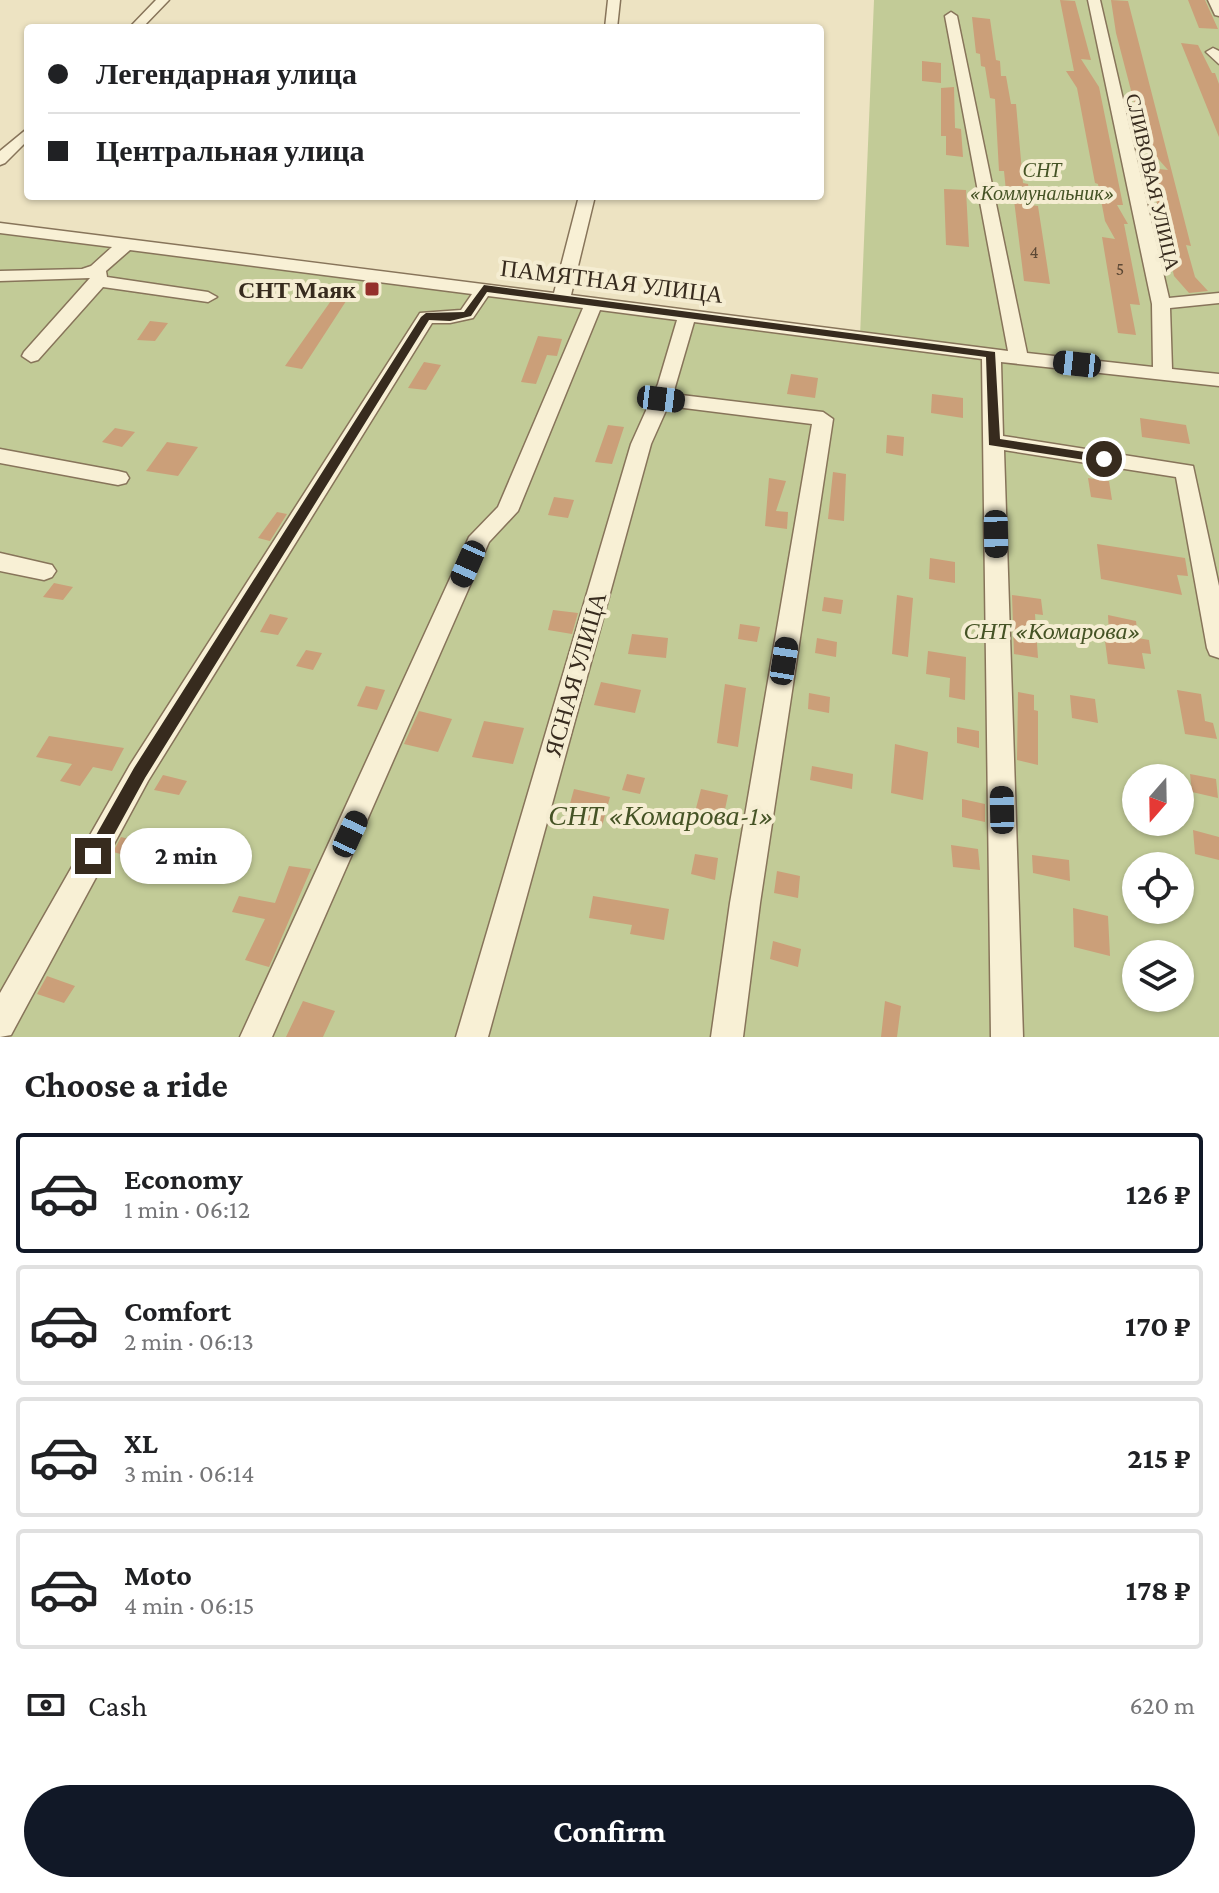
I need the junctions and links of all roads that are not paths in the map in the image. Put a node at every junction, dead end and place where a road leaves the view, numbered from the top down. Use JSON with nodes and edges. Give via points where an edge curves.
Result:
{"nodes":[{"id":1,"x":163,"y":0,"type":"edge"},
{"id":2,"x":614,"y":0,"type":"edge"},
{"id":3,"x":1094,"y":0,"type":"edge"},
{"id":4,"x":1214,"y":0,"type":"edge"},
{"id":5,"x":1219,"y":12,"type":"edge"},
{"id":6,"x":951,"y":16,"type":"dead end"},
{"id":7,"x":139,"y":24,"type":"edge"},
{"id":8,"x":611,"y":24,"type":"edge"},
{"id":9,"x":24,"y":136,"type":"edge"},
{"id":10,"x":0,"y":160,"type":"edge"},
{"id":11,"x":586,"y":200,"type":"edge"},
{"id":12,"x":0,"y":228,"type":"edge"},
{"id":13,"x":125,"y":245,"type":"junction"},
{"id":14,"x":98,"y":275,"type":"junction"},
{"id":15,"x":0,"y":276,"type":"edge"},
{"id":16,"x":484,"y":289,"type":"junction"},
{"id":17,"x":208,"y":297,"type":"dead end"},
{"id":18,"x":562,"y":298,"type":"junction"},
{"id":19,"x":1219,"y":298,"type":"edge"},
{"id":20,"x":594,"y":303,"type":"junction"},
{"id":21,"x":1161,"y":304,"type":"junction"},
{"id":22,"x":687,"y":315,"type":"junction"},
{"id":23,"x":991,"y":355,"type":"junction"},
{"id":24,"x":31,"y":356,"type":"dead end"},
{"id":25,"x":1019,"y":358,"type":"junction"},
{"id":26,"x":1163,"y":374,"type":"junction"},
{"id":27,"x":1219,"y":380,"type":"edge"},
{"id":28,"x":661,"y":399,"type":"junction"},
{"id":29,"x":994,"y":442,"type":"junction"},
{"id":30,"x":0,"y":456,"type":"edge"},
{"id":31,"x":118,"y":478,"type":"dead end"},
{"id":32,"x":0,"y":562,"type":"edge"},
{"id":33,"x":44,"y":571,"type":"dead end"},
{"id":34,"x":1219,"y":648,"type":"edge"},
{"id":35,"x":0,"y":1024,"type":"edge"},
{"id":36,"x":256,"y":1037,"type":"edge"},
{"id":37,"x":472,"y":1037,"type":"edge"},
{"id":38,"x":727,"y":1037,"type":"edge"},
{"id":39,"x":1007,"y":1037,"type":"edge"}],
"edges":[{"from":1,"to":7,"type":"street"},
{"from":2,"to":8,"type":"street"},
{"from":3,"to":21,"type":"street","name":"СЛИВОВАЯ УЛИЦА"},
{"from":4,"to":5,"type":"street"},
{"from":6,"to":25,"type":"street"},
{"from":9,"to":10,"type":"street"},
{"from":11,"to":18,"type":"street"},
{"from":12,"to":13,"type":"street","name":"ПАМЯТНАЯ УЛИЦА"},
{"from":13,"to":14,"type":"street"},
{"from":13,"to":16,"type":"street","name":"ПАМЯТНАЯ УЛИЦА"},
{"from":14,"to":15,"type":"street"},
{"from":14,"to":17,"type":"street"},
{"from":14,"to":24,"type":"street"},
{"from":16,"to":18,"type":"street","name":"ПАМЯТНАЯ УЛИЦА"},
{"from":16,"to":35,"type":"street","via":[[467,314],[426,317],[139,773]]},
{"from":18,"to":20,"type":"street","name":"ПАМЯТНАЯ УЛИЦА"},
{"from":19,"to":21,"type":"street"},
{"from":20,"to":22,"type":"street","name":"ПАМЯТНАЯ УЛИЦА"},
{"from":20,"to":36,"type":"street","via":[[507,511],[480,537]]},
{"from":21,"to":26,"type":"street","name":"СЛИВОВАЯ УЛИЦА"},
{"from":22,"to":23,"type":"street","name":"ПАМЯТНАЯ УЛИЦА"},
{"from":22,"to":28,"type":"street","name":"ЯСНАЯ УЛИЦА"},
{"from":23,"to":25,"type":"street","name":"ПАМЯТНАЯ УЛИЦА"},
{"from":23,"to":29,"type":"street"},
{"from":25,"to":26,"type":"street","name":"ПАМЯТНАЯ УЛИЦА"},
{"from":26,"to":27,"type":"street","name":"ПАМЯТНАЯ УЛИЦА"},
{"from":28,"to":37,"type":"street","name":"ЯСНАЯ УЛИЦА","via":[[641,444]]},
{"from":28,"to":38,"type":"street","via":[[823,419]]},
{"from":29,"to":34,"type":"street","via":[[1186,471]]},
{"from":29,"to":39,"type":"street"},
{"from":30,"to":31,"type":"street"},
{"from":32,"to":33,"type":"street"}]}
